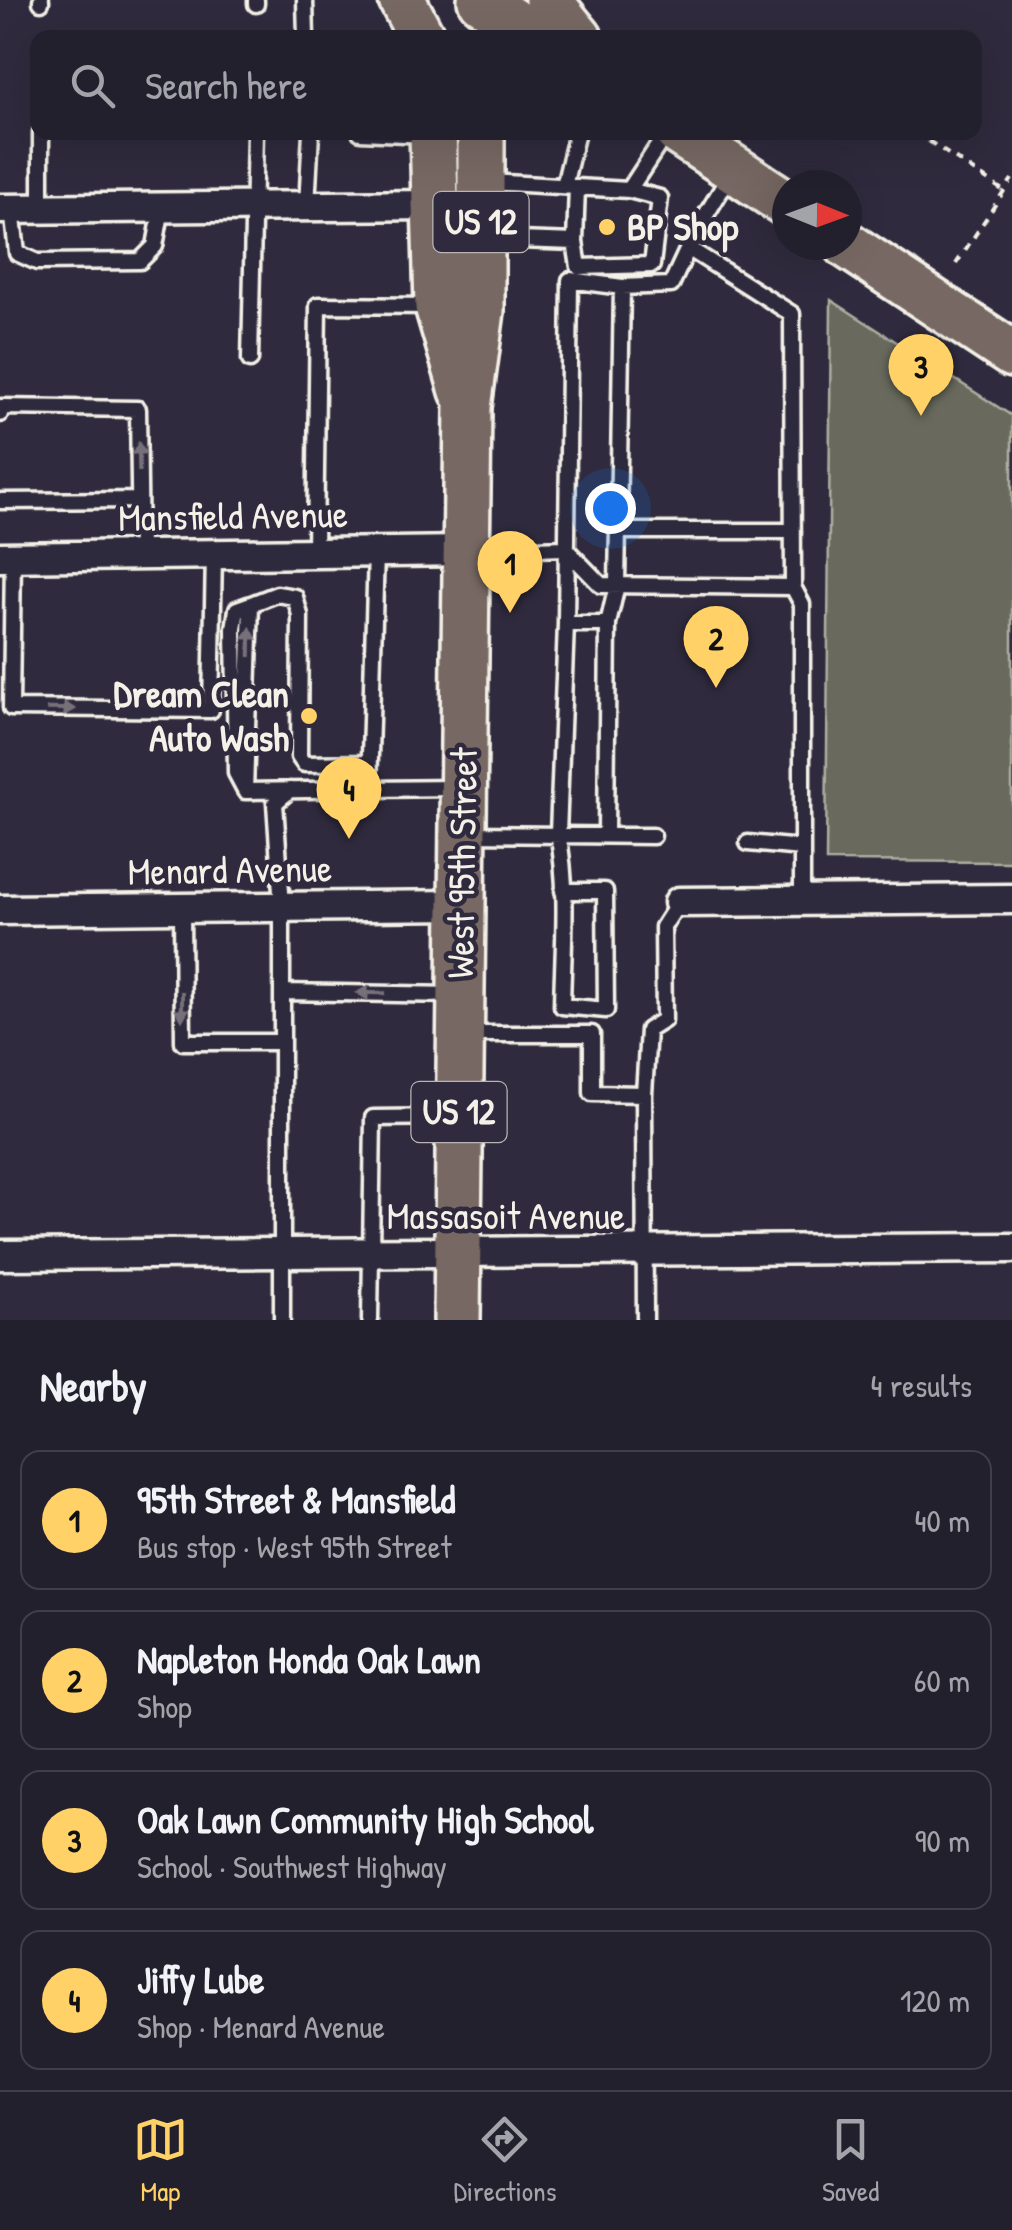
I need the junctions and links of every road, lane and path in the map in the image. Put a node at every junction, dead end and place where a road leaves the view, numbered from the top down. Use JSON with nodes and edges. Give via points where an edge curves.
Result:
{"nodes":[{"id":1,"x":305,"y":0,"type":"edge"},
{"id":2,"x":402,"y":0,"type":"edge"},
{"id":3,"x":466,"y":0,"type":"edge"},
{"id":4,"x":481,"y":0,"type":"edge"},
{"id":5,"x":548,"y":0,"type":"edge"},
{"id":6,"x":306,"y":30,"type":"edge"},
{"id":7,"x":418,"y":30,"type":"edge"},
{"id":8,"x":451,"y":30,"type":"edge"},
{"id":9,"x":475,"y":30,"type":"edge"},
{"id":10,"x":524,"y":30,"type":"edge"},
{"id":11,"x":572,"y":30,"type":"edge"},
{"id":12,"x":41,"y":140,"type":"edge"},
{"id":13,"x":255,"y":140,"type":"edge"},
{"id":14,"x":311,"y":140,"type":"edge"},
{"id":15,"x":433,"y":140,"type":"edge"},
{"id":16,"x":576,"y":140,"type":"edge"},
{"id":17,"x":662,"y":140,"type":"edge"},
{"id":18,"x":690,"y":140,"type":"edge"},
{"id":19,"x":927,"y":140,"type":"edge"},
{"id":20,"x":483,"y":150,"type":"edge"},
{"id":21,"x":734,"y":169,"type":"junction"},
{"id":22,"x":1012,"y":179,"type":"edge"},
{"id":23,"x":571,"y":187,"type":"junction"},
{"id":24,"x":630,"y":190,"type":"junction"},
{"id":25,"x":1004,"y":191,"type":"junction"},
{"id":26,"x":772,"y":194,"type":"edge"},
{"id":27,"x":435,"y":205,"type":"junction"},
{"id":28,"x":307,"y":206,"type":"junction"},
{"id":29,"x":255,"y":207,"type":"junction"},
{"id":30,"x":162,"y":208,"type":"junction"},
{"id":31,"x":6,"y":209,"type":"edge"},
{"id":32,"x":40,"y":209,"type":"junction"},
{"id":33,"x":481,"y":239,"type":"junction"},
{"id":34,"x":575,"y":242,"type":"junction"},
{"id":35,"x":688,"y":248,"type":"junction"},
{"id":36,"x":862,"y":254,"type":"edge"},
{"id":37,"x":956,"y":264,"type":"dead end"},
{"id":38,"x":622,"y":287,"type":"junction"},
{"id":39,"x":438,"y":306,"type":"junction"},
{"id":40,"x":1012,"y":354,"type":"edge"},
{"id":41,"x":250,"y":360,"type":"dead end"},
{"id":42,"x":468,"y":407,"type":"junction"},
{"id":43,"x":0,"y":414,"type":"edge"},
{"id":44,"x":0,"y":500,"type":"edge"},
{"id":45,"x":139,"y":500,"type":"junction"},
{"id":46,"x":618,"y":530,"type":"junction"},
{"id":47,"x":793,"y":531,"type":"junction"},
{"id":48,"x":566,"y":548,"type":"junction"},
{"id":49,"x":467,"y":551,"type":"junction"},
{"id":50,"x":376,"y":552,"type":"junction"},
{"id":51,"x":315,"y":553,"type":"junction"},
{"id":52,"x":214,"y":554,"type":"junction"},
{"id":53,"x":140,"y":555,"type":"junction"},
{"id":54,"x":6,"y":557,"type":"edge"},
{"id":55,"x":617,"y":585,"type":"junction"},
{"id":56,"x":793,"y":588,"type":"junction"},
{"id":57,"x":566,"y":624,"type":"junction"},
{"id":58,"x":608,"y":624,"type":"junction"},
{"id":59,"x":368,"y":764,"type":"junction"},
{"id":60,"x":369,"y":788,"type":"junction"},
{"id":61,"x":463,"y":788,"type":"junction"},
{"id":62,"x":290,"y":790,"type":"junction"},
{"id":63,"x":462,"y":834,"type":"junction"},
{"id":64,"x":558,"y":834,"type":"junction"},
{"id":65,"x":606,"y":834,"type":"junction"},
{"id":66,"x":653,"y":836,"type":"dead end"},
{"id":67,"x":748,"y":843,"type":"dead end"},
{"id":68,"x":801,"y":848,"type":"junction"},
{"id":69,"x":563,"y":891,"type":"junction"},
{"id":70,"x":1012,"y":900,"type":"edge"},
{"id":71,"x":802,"y":901,"type":"junction"},
{"id":72,"x":678,"y":902,"type":"joint"},
{"id":73,"x":461,"y":905,"type":"junction"},
{"id":74,"x":282,"y":907,"type":"junction"},
{"id":75,"x":182,"y":908,"type":"junction"},
{"id":76,"x":0,"y":910,"type":"edge"},
{"id":77,"x":282,"y":992,"type":"junction"},
{"id":78,"x":460,"y":1014,"type":"junction"},
{"id":79,"x":282,"y":1042,"type":"junction"},
{"id":80,"x":644,"y":1094,"type":"junction"},
{"id":81,"x":459,"y":1117,"type":"junction"},
{"id":82,"x":1012,"y":1248,"type":"edge"},
{"id":83,"x":458,"y":1253,"type":"junction"},
{"id":84,"x":645,"y":1253,"type":"junction"},
{"id":85,"x":0,"y":1254,"type":"edge"},
{"id":86,"x":283,"y":1254,"type":"junction"},
{"id":87,"x":370,"y":1254,"type":"junction"},
{"id":88,"x":282,"y":1320,"type":"edge"},
{"id":89,"x":370,"y":1320,"type":"edge"},
{"id":90,"x":458,"y":1320,"type":"edge"},
{"id":91,"x":645,"y":1320,"type":"edge"}],
"edges":[{"from":1,"to":6,"type":"lane"},
{"from":2,"to":7,"type":"main road"},
{"from":3,"to":8,"type":"main road"},
{"from":3,"to":9,"type":"main road"},
{"from":4,"to":10,"type":"main road"},
{"from":5,"to":11,"type":"main road"},
{"from":12,"to":32,"type":"lane"},
{"from":13,"to":29,"type":"lane"},
{"from":14,"to":28,"type":"lane"},
{"from":15,"to":27,"type":"main road","name":"West 95th Street","number":"US 12"},
{"from":16,"to":23,"type":"lane"},
{"from":17,"to":24,"type":"lane"},
{"from":18,"to":21,"type":"main road"},
{"from":19,"to":25,"type":"path"},
{"from":20,"to":23,"type":"lane"},
{"from":20,"to":33,"type":"main road","name":"West 95th Street","number":"US 12"},
{"from":21,"to":26,"type":"main road"},
{"from":21,"to":35,"type":"lane"},
{"from":22,"to":25,"type":"path"},
{"from":23,"to":24,"type":"lane"},
{"from":23,"to":34,"type":"lane"},
{"from":24,"to":34,"type":"lane","via":[[660,198],[652,265],[579,267]]},
{"from":25,"to":37,"type":"path"},
{"from":27,"to":28,"type":"street"},
{"from":27,"to":39,"type":"main road","name":"West 95th Street","number":"US 12"},
{"from":28,"to":29,"type":"street"},
{"from":29,"to":30,"type":"street"},
{"from":29,"to":41,"type":"lane"},
{"from":30,"to":31,"type":"lane","via":[[155,246],[140,261],[37,262],[17,253]]},
{"from":30,"to":32,"type":"street"},
{"from":31,"to":32,"type":"street"},
{"from":33,"to":34,"type":"lane"},
{"from":33,"to":42,"type":"main road","name":"West 95th Street","number":"US 12","via":[[481,312]]},
{"from":35,"to":38,"type":"lane","via":[[671,285]]},
{"from":35,"to":47,"type":"lane","via":[[792,314]]},
{"from":36,"to":40,"type":"main road"},
{"from":38,"to":46,"type":"lane"},
{"from":38,"to":48,"type":"lane","via":[[570,280]]},
{"from":39,"to":42,"type":"main road","name":"West 95th Street","number":"US 12"},
{"from":39,"to":51,"type":"lane","via":[[318,305]]},
{"from":42,"to":49,"type":"main road","name":"West 95th Street","number":"US 12"},
{"from":45,"to":43,"type":"lane","one_way":true,"via":[[138,409],[2,407]]},
{"from":44,"to":45,"type":"lane"},
{"from":45,"to":53,"type":"lane"},
{"from":46,"to":47,"type":"lane"},
{"from":46,"to":55,"type":"lane"},
{"from":47,"to":56,"type":"lane"},
{"from":48,"to":49,"type":"lane"},
{"from":48,"to":55,"type":"lane","via":[[601,585]]},
{"from":48,"to":57,"type":"lane"},
{"from":49,"to":50,"type":"street","name":"Mansfield Avenue"},
{"from":49,"to":61,"type":"main road","name":"West 95th Street","number":"US 12"},
{"from":50,"to":51,"type":"street","name":"Mansfield Avenue"},
{"from":50,"to":59,"type":"lane"},
{"from":51,"to":52,"type":"street","name":"Mansfield Avenue"},
{"from":52,"to":53,"type":"street","name":"Mansfield Avenue"},
{"from":54,"to":52,"type":"lane","one_way":true,"via":[[10,708],[211,710]]},
{"from":53,"to":54,"type":"street","name":"Mansfield Avenue"},
{"from":55,"to":56,"type":"lane"},
{"from":55,"to":58,"type":"lane"},
{"from":56,"to":68,"type":"lane","via":[[802,604]]},
{"from":57,"to":58,"type":"lane"},
{"from":57,"to":64,"type":"lane"},
{"from":58,"to":65,"type":"lane"},
{"from":59,"to":60,"type":"lane"},
{"from":62,"to":59,"type":"lane","one_way":true,"via":[[245,791],[251,604],[277,594],[294,597],[300,615],[299,757],[304,764]]},
{"from":60,"to":61,"type":"lane"},
{"from":60,"to":62,"type":"lane"},
{"from":61,"to":63,"type":"main road","name":"West 95th Street","number":"US 12"},
{"from":62,"to":74,"type":"lane","via":[[275,804]]},
{"from":63,"to":64,"type":"lane"},
{"from":63,"to":73,"type":"main road","name":"West 95th Street","number":"US 12"},
{"from":64,"to":65,"type":"lane"},
{"from":64,"to":69,"type":"lane"},
{"from":65,"to":66,"type":"lane"},
{"from":67,"to":68,"type":"lane"},
{"from":68,"to":71,"type":"lane"},
{"from":69,"to":69,"type":"lane","via":[[562,1006],[606,1010],[605,891]]},
{"from":70,"to":71,"type":"street"},
{"from":71,"to":72,"type":"street"},
{"from":72,"to":80,"type":"lane","via":[[662,927],[664,1020],[648,1030]]},
{"from":73,"to":74,"type":"street","name":"Menard Avenue"},
{"from":73,"to":78,"type":"main road","name":"West 95th Street","number":"US 12"},
{"from":74,"to":75,"type":"street","name":"Menard Avenue"},
{"from":74,"to":77,"type":"lane"},
{"from":75,"to":76,"type":"street","name":"Menard Avenue"},
{"from":75,"to":79,"type":"lane","one_way":true,"via":[[183,1042]]},
{"from":78,"to":77,"type":"lane","one_way":true},
{"from":77,"to":79,"type":"lane"},
{"from":78,"to":80,"type":"lane","via":[[592,1034],[592,1093]]},
{"from":78,"to":81,"type":"main road","name":"West 95th Street","number":"US 12"},
{"from":79,"to":86,"type":"lane"},
{"from":80,"to":84,"type":"lane"},
{"from":81,"to":83,"type":"main road","name":"West 95th Street","number":"US 12"},
{"from":81,"to":87,"type":"lane","via":[[373,1118]]},
{"from":82,"to":84,"type":"street","name":"Massasoit Avenue"},
{"from":83,"to":84,"type":"street","name":"Massasoit Avenue"},
{"from":83,"to":87,"type":"street","name":"Massasoit Avenue"},
{"from":83,"to":90,"type":"main road","name":"West 95th Street","number":"US 12"},
{"from":84,"to":91,"type":"lane"},
{"from":85,"to":86,"type":"street","name":"Massasoit Avenue"},
{"from":86,"to":87,"type":"street","name":"Massasoit Avenue"},
{"from":86,"to":88,"type":"lane"},
{"from":87,"to":89,"type":"lane"}]}
